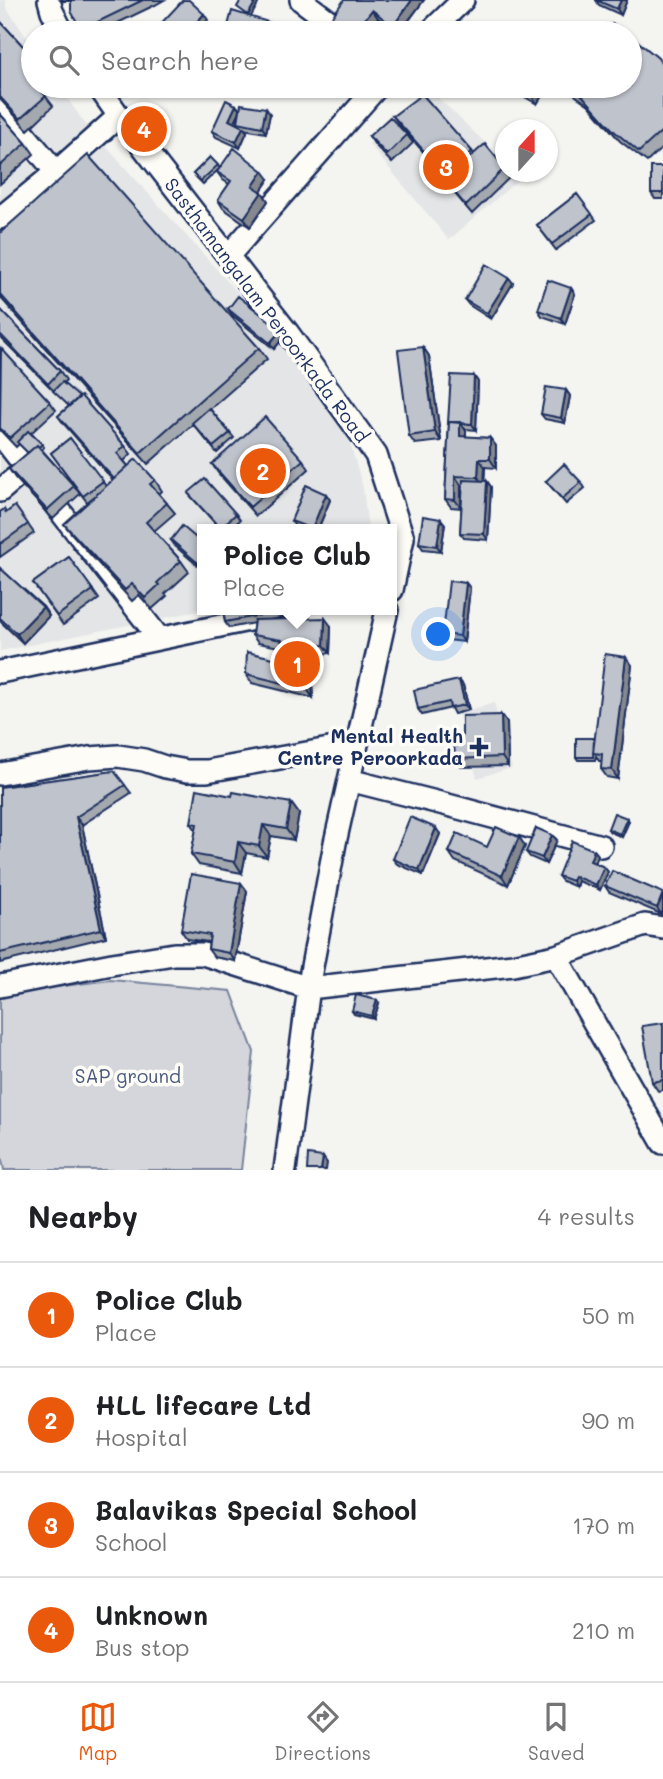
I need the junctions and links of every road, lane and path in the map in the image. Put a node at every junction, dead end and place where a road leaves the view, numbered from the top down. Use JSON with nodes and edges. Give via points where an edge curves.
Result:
{"nodes":[{"id":1,"x":49,"y":0,"type":"edge"},
{"id":2,"x":301,"y":0,"type":"edge"},
{"id":3,"x":463,"y":0,"type":"edge"},
{"id":4,"x":57,"y":21,"type":"edge"},
{"id":5,"x":329,"y":21,"type":"edge"},
{"id":6,"x":441,"y":21,"type":"edge"},
{"id":7,"x":106,"y":98,"type":"edge"},
{"id":8,"x":367,"y":98,"type":"edge"},
{"id":9,"x":0,"y":105,"type":"edge"},
{"id":10,"x":119,"y":116,"type":"junction"},
{"id":11,"x":57,"y":172,"type":"junction"},
{"id":12,"x":0,"y":218,"type":"edge"},
{"id":13,"x":229,"y":256,"type":"junction"},
{"id":14,"x":0,"y":434,"type":"edge"},
{"id":15,"x":27,"y":468,"type":"junction"},
{"id":16,"x":0,"y":491,"type":"edge"},
{"id":17,"x":397,"y":564,"type":"edge"},
{"id":18,"x":272,"y":615,"type":"edge"},
{"id":19,"x":386,"y":615,"type":"edge"},
{"id":20,"x":159,"y":638,"type":"junction"},
{"id":21,"x":0,"y":671,"type":"edge"},
{"id":22,"x":357,"y":744,"type":"junction"},
{"id":23,"x":0,"y":774,"type":"edge"},
{"id":24,"x":349,"y":780,"type":"junction"},
{"id":25,"x":601,"y":846,"type":"dead end"},
{"id":26,"x":663,"y":928,"type":"edge"},
{"id":27,"x":555,"y":956,"type":"junction"},
{"id":28,"x":0,"y":986,"type":"edge"},
{"id":29,"x":309,"y":988,"type":"junction"},
{"id":30,"x":663,"y":1143,"type":"edge"},
{"id":31,"x":285,"y":1170,"type":"edge"}],
"edges":[{"from":1,"to":4,"type":"street"},
{"from":2,"to":5,"type":"street"},
{"from":3,"to":6,"type":"street"},
{"from":7,"to":10,"type":"street","name":"Sasthamangalam Peroorkada Road"},
{"from":8,"to":13,"type":"street"},
{"from":9,"to":11,"type":"street"},
{"from":10,"to":11,"type":"street"},
{"from":10,"to":13,"type":"street","name":"Sasthamangalam Peroorkada Road"},
{"from":11,"to":12,"type":"street"},
{"from":13,"to":17,"type":"street","name":"Sasthamangalam Peroorkada Road","via":[[376,455],[403,538]]},
{"from":14,"to":15,"type":"street"},
{"from":15,"to":16,"type":"street"},
{"from":15,"to":20,"type":"street"},
{"from":18,"to":20,"type":"street"},
{"from":19,"to":22,"type":"street"},
{"from":20,"to":21,"type":"street"},
{"from":22,"to":23,"type":"street","via":[[207,771],[118,756]]},
{"from":22,"to":24,"type":"street"},
{"from":24,"to":25,"type":"street"},
{"from":24,"to":29,"type":"street"},
{"from":26,"to":27,"type":"street","via":[[645,925]]},
{"from":27,"to":29,"type":"street","via":[[513,965]]},
{"from":27,"to":30,"type":"street"},
{"from":28,"to":29,"type":"street","via":[[174,954],[203,954]]},
{"from":29,"to":31,"type":"street"}]}
